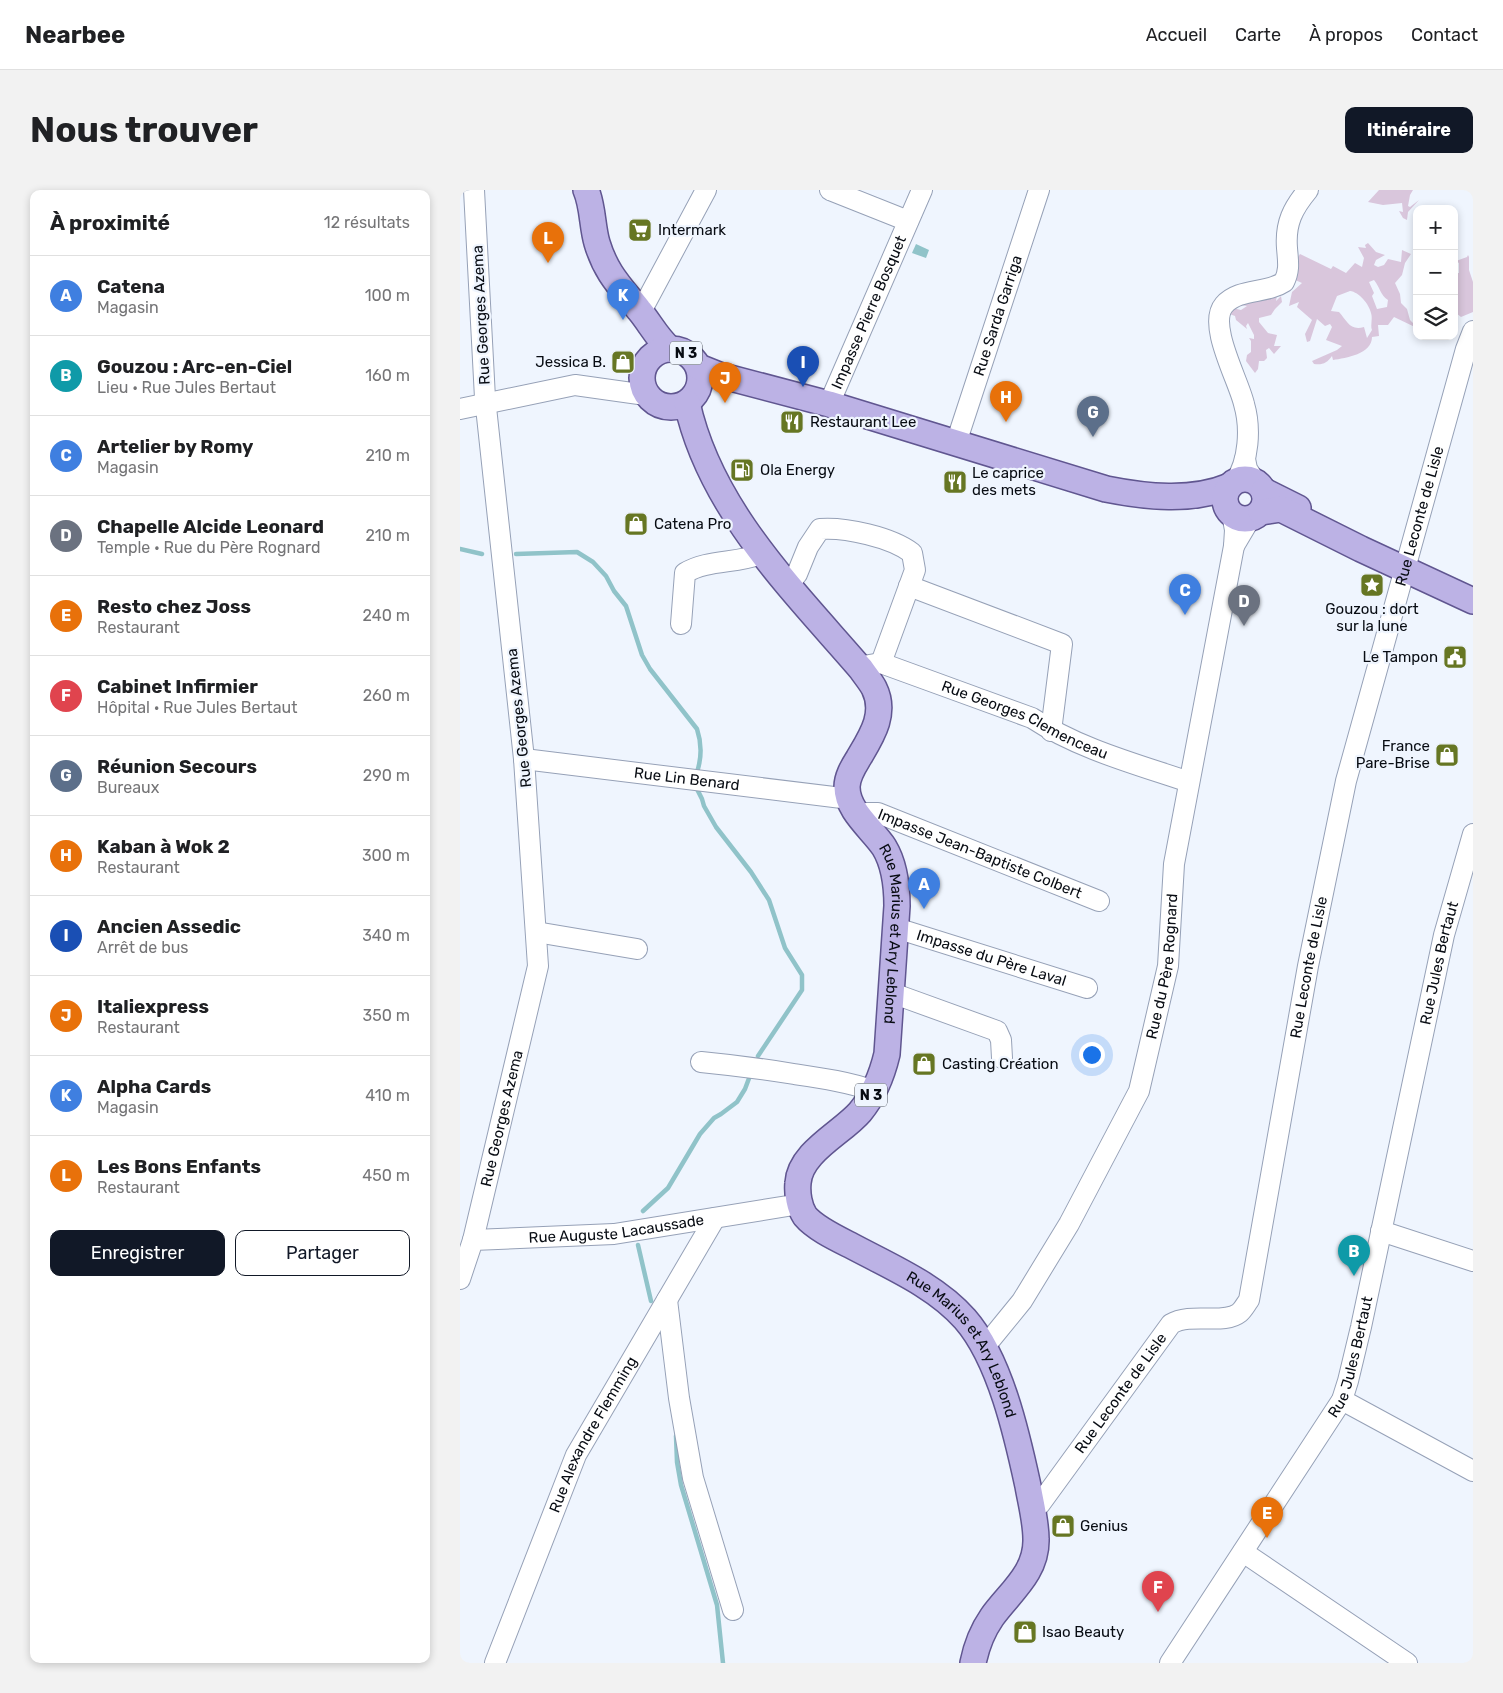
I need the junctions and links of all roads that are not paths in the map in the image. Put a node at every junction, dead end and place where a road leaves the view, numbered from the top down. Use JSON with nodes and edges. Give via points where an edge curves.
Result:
{"nodes":[{"id":1,"x":474,"y":190,"type":"edge"},
{"id":2,"x":586,"y":190,"type":"edge"},
{"id":3,"x":706,"y":190,"type":"edge"},
{"id":4,"x":830,"y":190,"type":"edge"},
{"id":5,"x":922,"y":190,"type":"edge"},
{"id":6,"x":1039,"y":190,"type":"edge"},
{"id":7,"x":1308,"y":190,"type":"edge"},
{"id":8,"x":908,"y":221,"type":"junction"},
{"id":9,"x":639,"y":309,"type":"junction"},
{"id":10,"x":1473,"y":331,"type":"edge"},
{"id":11,"x":660,"y":345,"type":"junction"},
{"id":12,"x":706,"y":374,"type":"junction"},
{"id":13,"x":660,"y":395,"type":"junction"},
{"id":14,"x":829,"y":404,"type":"junction"},
{"id":15,"x":460,"y":409,"type":"edge"},
{"id":16,"x":486,"y":409,"type":"junction"},
{"id":17,"x":460,"y":420,"type":"edge"},
{"id":18,"x":956,"y":443,"type":"junction"},
{"id":19,"x":1244,"y":499,"type":"junction"},
{"id":20,"x":763,"y":553,"type":"junction"},
{"id":21,"x":1404,"y":568,"type":"junction"},
{"id":22,"x":789,"y":584,"type":"junction"},
{"id":23,"x":909,"y":586,"type":"junction"},
{"id":24,"x":1473,"y":601,"type":"edge"},
{"id":25,"x":1473,"y":606,"type":"edge"},
{"id":26,"x":681,"y":624,"type":"dead end"},
{"id":27,"x":871,"y":666,"type":"junction"},
{"id":28,"x":1051,"y":731,"type":"junction"},
{"id":29,"x":524,"y":759,"type":"junction"},
{"id":30,"x":1189,"y":782,"type":"junction"},
{"id":31,"x":854,"y":807,"type":"junction"},
{"id":32,"x":1473,"y":834,"type":"edge"},
{"id":33,"x":1099,"y":901,"type":"dead end"},
{"id":34,"x":896,"y":928,"type":"junction"},
{"id":35,"x":536,"y":932,"type":"junction"},
{"id":36,"x":637,"y":949,"type":"dead end"},
{"id":37,"x":1087,"y":988,"type":"dead end"},
{"id":38,"x":892,"y":993,"type":"junction"},
{"id":39,"x":1002,"y":1058,"type":"dead end"},
{"id":40,"x":701,"y":1062,"type":"dead end"},
{"id":41,"x":874,"y":1091,"type":"junction"},
{"id":42,"x":800,"y":1204,"type":"junction"},
{"id":43,"x":714,"y":1218,"type":"junction"},
{"id":44,"x":1381,"y":1231,"type":"junction"},
{"id":45,"x":473,"y":1240,"type":"junction"},
{"id":46,"x":1473,"y":1261,"type":"edge"},
{"id":47,"x":460,"y":1279,"type":"edge"},
{"id":48,"x":667,"y":1300,"type":"junction"},
{"id":49,"x":984,"y":1345,"type":"junction"},
{"id":50,"x":1342,"y":1400,"type":"junction"},
{"id":51,"x":1473,"y":1471,"type":"edge"},
{"id":52,"x":1032,"y":1508,"type":"junction"},
{"id":53,"x":1243,"y":1552,"type":"junction"},
{"id":54,"x":733,"y":1610,"type":"dead end"},
{"id":55,"x":495,"y":1663,"type":"edge"},
{"id":56,"x":973,"y":1663,"type":"edge"},
{"id":57,"x":1170,"y":1663,"type":"edge"},
{"id":58,"x":1407,"y":1663,"type":"edge"}],
"edges":[{"from":1,"to":16,"type":"street","name":"Rue Georges Azema"},
{"from":2,"to":9,"type":"main road","number":"N 3","via":[[604,266]]},
{"from":3,"to":9,"type":"street","via":[[645,304]]},
{"from":4,"to":8,"type":"street","name":"Impasse Pierre Bosquet"},
{"from":5,"to":8,"type":"street","name":"Impasse Pierre Bosquet"},
{"from":6,"to":18,"type":"street","name":"Rue Sarda Garriga"},
{"from":7,"to":19,"type":"street","name":"Rue du Père Rognard","via":[[1288,222],[1289,267],[1284,282],[1269,289],[1239,295],[1223,306],[1219,314],[1220,335],[1248,424]]},
{"from":8,"to":14,"type":"street","name":"Impasse Pierre Bosquet"},
{"from":9,"to":11,"type":"main road","number":"N 3"},
{"from":10,"to":21,"type":"street","name":"Rue Leconte de Lisle"},
{"from":11,"to":12,"type":"main road","number":"N 3","via":[[687,353]]},
{"from":11,"to":13,"type":"main road","number":"N 3","via":[[644,367]]},
{"from":12,"to":13,"type":"main road","number":"N 3","via":[[694,397]]},
{"from":12,"to":14,"type":"main road"},
{"from":13,"to":16,"type":"street","via":[[575,385]]},
{"from":13,"to":20,"type":"main road","via":[[692,423],[705,459],[735,513]]},
{"from":14,"to":18,"type":"main road"},
{"from":15,"to":16,"type":"street"},
{"from":16,"to":17,"type":"street"},
{"from":16,"to":29,"type":"street","name":"Rue Georges Azema"},
{"from":18,"to":19,"type":"main road","via":[[1134,495],[1203,495]]},
{"from":19,"to":21,"type":"main road","via":[[1285,500]]},
{"from":19,"to":30,"type":"street","name":"Rue du Père Rognard","via":[[1235,530]]},
{"from":20,"to":22,"type":"main road"},
{"from":20,"to":26,"type":"street","via":[[752,558],[694,567],[686,573]]},
{"from":21,"to":24,"type":"main road"},
{"from":21,"to":25,"type":"main road"},
{"from":21,"to":52,"type":"street","name":"Rue Leconte de Lisle","via":[[1346,781],[1308,966],[1249,1300],[1239,1313],[1231,1317],[1184,1318],[1171,1324],[1040,1504]]},
{"from":22,"to":23,"type":"street","via":[[820,529],[833,528],[880,538],[912,553],[915,570]]},
{"from":22,"to":27,"type":"main road"},
{"from":23,"to":27,"type":"street"},
{"from":23,"to":28,"type":"street","via":[[1062,644]]},
{"from":27,"to":28,"type":"street","name":"Rue Georges Clemenceau","via":[[1032,718]]},
{"from":27,"to":31,"type":"main road","via":[[878,714],[876,727],[849,777],[847,787]]},
{"from":28,"to":30,"type":"street","name":"Rue Georges Clemenceau","via":[[1108,755]]},
{"from":29,"to":31,"type":"street","name":"Rue Lin Benard"},
{"from":29,"to":35,"type":"street","name":"Rue Georges Azema"},
{"from":30,"to":49,"type":"street","name":"Rue du Père Rognard","via":[[1174,864],[1168,966],[1139,1090],[1064,1231],[1022,1301]]},
{"from":31,"to":33,"type":"street","name":"Impasse Jean-Baptiste Colbert","via":[[878,813]]},
{"from":31,"to":34,"type":"main road","name":"Rue Marius et Ary Leblond","number":"N 3","via":[[885,848],[892,866],[896,885]]},
{"from":32,"to":44,"type":"street","name":"Rue Jules Bertaut","via":[[1444,935]]},
{"from":34,"to":37,"type":"street","name":"Impasse du Père Laval"},
{"from":34,"to":38,"type":"main road","name":"Rue Marius et Ary Leblond","number":"N 3"},
{"from":35,"to":36,"type":"street"},
{"from":35,"to":45,"type":"street","name":"Rue Georges Azema","via":[[538,966]]},
{"from":38,"to":39,"type":"street","via":[[997,1031]]},
{"from":38,"to":41,"type":"main road","name":"Rue Marius et Ary Leblond","number":"N 3","via":[[887,1054]]},
{"from":40,"to":41,"type":"street","via":[[812,1077]]},
{"from":41,"to":42,"type":"main road","name":"Rue Marius et Ary Leblond","number":"N 3","via":[[859,1113],[805,1163],[798,1181]]},
{"from":42,"to":43,"type":"street","name":"Rue Auguste Lacaussade"},
{"from":42,"to":49,"type":"main road","name":"Rue Marius et Ary Leblond","via":[[805,1216],[827,1232],[942,1297],[966,1319]]},
{"from":43,"to":45,"type":"street","name":"Rue Auguste Lacaussade","via":[[614,1234]]},
{"from":43,"to":48,"type":"street","name":"Rue Alexandre Flemming"},
{"from":44,"to":46,"type":"street"},
{"from":44,"to":50,"type":"street","name":"Rue Jules Bertaut"},
{"from":45,"to":47,"type":"street"},
{"from":48,"to":54,"type":"street","via":[[693,1478]]},
{"from":48,"to":55,"type":"street","name":"Rue Alexandre Flemming","via":[[576,1455]]},
{"from":49,"to":52,"type":"main road","name":"Rue Marius et Ary Leblond","via":[[1009,1410]]},
{"from":50,"to":51,"type":"street"},
{"from":50,"to":53,"type":"street","name":"Rue Jules Bertaut"},
{"from":52,"to":56,"type":"main road","name":"Rue Marius et Ary Leblond","via":[[1036,1540],[1032,1562],[1021,1583],[991,1618]]},
{"from":53,"to":57,"type":"street","name":"Rue Jules Bertaut"},
{"from":53,"to":58,"type":"street"}]}
